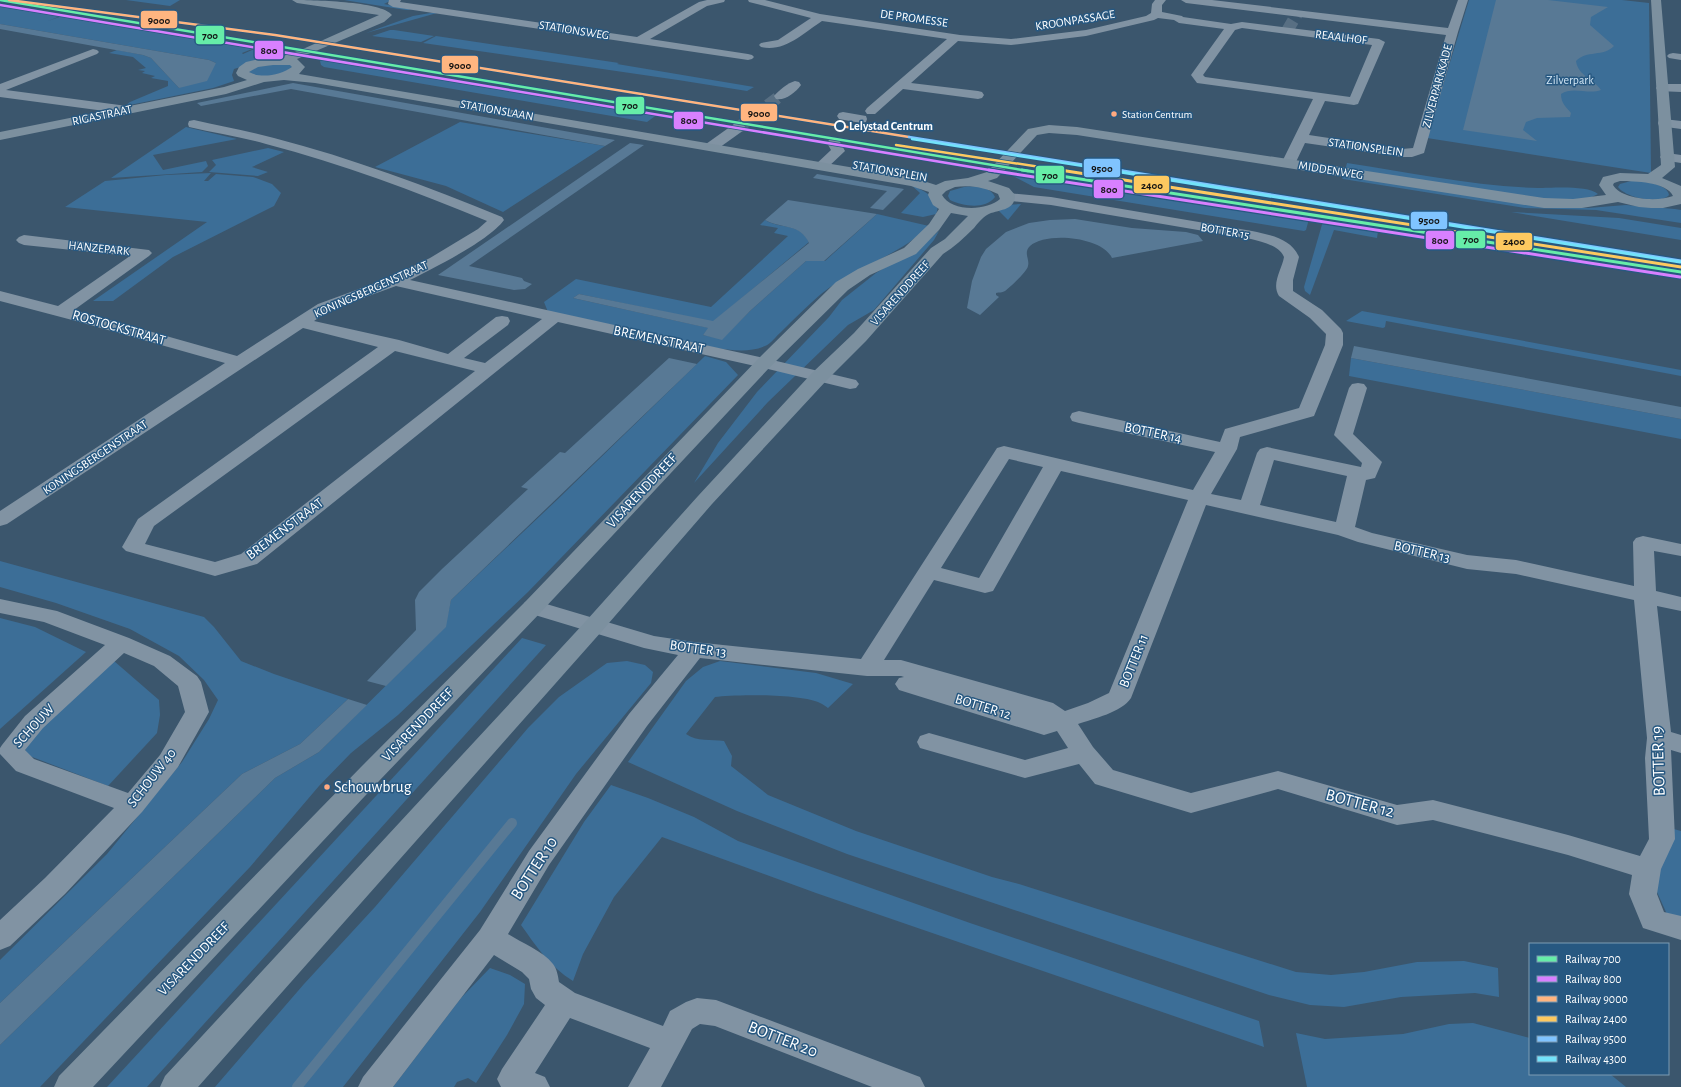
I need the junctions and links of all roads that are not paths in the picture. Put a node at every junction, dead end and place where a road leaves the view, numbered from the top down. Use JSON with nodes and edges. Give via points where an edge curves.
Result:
{"nodes":[{"id":1,"x":297,"y":0,"type":"edge"},
{"id":2,"x":331,"y":0,"type":"edge"},
{"id":3,"x":396,"y":0,"type":"edge"},
{"id":4,"x":720,"y":0,"type":"edge"},
{"id":5,"x":755,"y":0,"type":"edge"},
{"id":6,"x":1161,"y":0,"type":"edge"},
{"id":7,"x":1190,"y":0,"type":"edge"},
{"id":8,"x":1463,"y":0,"type":"edge"},
{"id":9,"x":1642,"y":0,"type":"edge"},
{"id":10,"x":1656,"y":1,"type":"edge"},
{"id":11,"x":706,"y":2,"type":"edge"},
{"id":12,"x":1669,"y":3,"type":"dead end"},
{"id":13,"x":429,"y":9,"type":"junction"},
{"id":14,"x":1156,"y":14,"type":"junction"},
{"id":15,"x":395,"y":16,"type":"junction"},
{"id":16,"x":820,"y":17,"type":"junction"},
{"id":17,"x":1178,"y":18,"type":"junction"},
{"id":18,"x":1231,"y":27,"type":"junction"},
{"id":19,"x":1452,"y":32,"type":"junction"},
{"id":20,"x":974,"y":37,"type":"joint"},
{"id":21,"x":956,"y":38,"type":"junction"},
{"id":22,"x":640,"y":40,"type":"junction"},
{"id":23,"x":1672,"y":42,"type":"dead end"},
{"id":24,"x":765,"y":45,"type":"dead end"},
{"id":25,"x":93,"y":52,"type":"dead end"},
{"id":26,"x":1677,"y":56,"type":"edge"},
{"id":27,"x":748,"y":57,"type":"dead end"},
{"id":28,"x":280,"y":61,"type":"junction"},
{"id":29,"x":297,"y":66,"type":"junction"},
{"id":30,"x":246,"y":76,"type":"junction"},
{"id":31,"x":284,"y":76,"type":"junction"},
{"id":32,"x":262,"y":79,"type":"junction"},
{"id":33,"x":795,"y":85,"type":"dead end"},
{"id":34,"x":0,"y":88,"type":"edge"},
{"id":35,"x":1662,"y":88,"type":"junction"},
{"id":36,"x":901,"y":89,"type":"junction"},
{"id":37,"x":1678,"y":89,"type":"edge"},
{"id":38,"x":0,"y":93,"type":"edge"},
{"id":39,"x":204,"y":94,"type":"junction"},
{"id":40,"x":978,"y":95,"type":"dead end"},
{"id":41,"x":780,"y":96,"type":"tunnel mouth"},
{"id":42,"x":1321,"y":96,"type":"junction"},
{"id":43,"x":127,"y":110,"type":"junction"},
{"id":44,"x":842,"y":116,"type":"dead end"},
{"id":45,"x":1664,"y":123,"type":"junction"},
{"id":46,"x":194,"y":124,"type":"dead end"},
{"id":47,"x":1680,"y":125,"type":"edge"},
{"id":48,"x":738,"y":127,"type":"tunnel mouth"},
{"id":49,"x":0,"y":136,"type":"edge"},
{"id":50,"x":835,"y":136,"type":"dead end"},
{"id":51,"x":1301,"y":138,"type":"junction"},
{"id":52,"x":1423,"y":139,"type":"joint"},
{"id":53,"x":715,"y":144,"type":"junction"},
{"id":54,"x":1680,"y":150,"type":"edge"},
{"id":55,"x":1667,"y":157,"type":"junction"},
{"id":56,"x":824,"y":163,"type":"junction"},
{"id":57,"x":1288,"y":164,"type":"junction"},
{"id":58,"x":1651,"y":179,"type":"junction"},
{"id":59,"x":993,"y":180,"type":"junction"},
{"id":60,"x":951,"y":184,"type":"junction"},
{"id":61,"x":937,"y":190,"type":"junction"},
{"id":62,"x":1678,"y":190,"type":"edge"},
{"id":63,"x":1007,"y":197,"type":"junction"},
{"id":64,"x":1620,"y":197,"type":"junction"},
{"id":65,"x":948,"y":208,"type":"junction"},
{"id":66,"x":982,"y":211,"type":"junction"},
{"id":67,"x":24,"y":240,"type":"dead end"},
{"id":68,"x":395,"y":281,"type":"junction"},
{"id":69,"x":0,"y":296,"type":"edge"},
{"id":70,"x":60,"y":312,"type":"junction"},
{"id":71,"x":554,"y":317,"type":"junction"},
{"id":72,"x":502,"y":321,"type":"dead end"},
{"id":73,"x":300,"y":322,"type":"junction"},
{"id":74,"x":394,"y":344,"type":"junction"},
{"id":75,"x":452,"y":359,"type":"junction"},
{"id":76,"x":238,"y":362,"type":"junction"},
{"id":77,"x":764,"y":363,"type":"junction"},
{"id":78,"x":488,"y":369,"type":"junction"},
{"id":79,"x":819,"y":377,"type":"junction"},
{"id":80,"x":850,"y":384,"type":"dead end"},
{"id":81,"x":1358,"y":388,"type":"dead end"},
{"id":82,"x":1079,"y":417,"type":"dead end"},
{"id":83,"x":1227,"y":449,"type":"junction"},
{"id":84,"x":1055,"y":464,"type":"junction"},
{"id":85,"x":1358,"y":472,"type":"junction"},
{"id":86,"x":1199,"y":497,"type":"junction"},
{"id":87,"x":1249,"y":508,"type":"junction"},
{"id":88,"x":0,"y":520,"type":"edge"},
{"id":89,"x":1344,"y":530,"type":"junction"},
{"id":90,"x":1681,"y":550,"type":"edge"},
{"id":91,"x":929,"y":572,"type":"junction"},
{"id":92,"x":1645,"y":596,"type":"junction"},
{"id":93,"x":1681,"y":604,"type":"edge"},
{"id":94,"x":0,"y":606,"type":"edge"},
{"id":95,"x":533,"y":607,"type":"junction"},
{"id":96,"x":594,"y":626,"type":"junction"},
{"id":97,"x":121,"y":643,"type":"junction"},
{"id":98,"x":694,"y":650,"type":"junction"},
{"id":99,"x":867,"y":668,"type":"junction"},
{"id":100,"x":1062,"y":720,"type":"junction"},
{"id":101,"x":1670,"y":741,"type":"edge"},
{"id":102,"x":929,"y":742,"type":"dead end"},
{"id":103,"x":1084,"y":753,"type":"junction"},
{"id":104,"x":5,"y":755,"type":"edge"},
{"id":105,"x":133,"y":805,"type":"junction"},
{"id":106,"x":1647,"y":869,"type":"junction"},
{"id":107,"x":1681,"y":928,"type":"edge"},
{"id":108,"x":0,"y":938,"type":"edge"},
{"id":109,"x":490,"y":938,"type":"junction"},
{"id":110,"x":564,"y":1002,"type":"junction"},
{"id":111,"x":670,"y":1042,"type":"junction"},
{"id":112,"x":516,"y":1084,"type":"edge"},
{"id":113,"x":71,"y":1087,"type":"edge"},
{"id":114,"x":177,"y":1087,"type":"edge"},
{"id":115,"x":374,"y":1087,"type":"edge"},
{"id":116,"x":644,"y":1087,"type":"edge"},
{"id":117,"x":909,"y":1087,"type":"edge"}],
"edges":[{"from":1,"to":15,"type":"main road","name":"STATIONSWEG","via":[[374,10]]},
{"from":2,"to":15,"type":"main road","name":"STATIONSWEG","via":[[394,10],[397,11]]},
{"from":3,"to":13,"type":"street","via":[[393,4]]},
{"from":4,"to":11,"type":"street"},
{"from":5,"to":16,"type":"street","name":"DE PROMESSE"},
{"from":6,"to":14,"type":"street","via":[[1157,4]]},
{"from":7,"to":17,"type":"street"},
{"from":7,"to":19,"type":"street"},
{"from":8,"to":19,"type":"street","name":"ZILVERPARKKADE"},
{"from":9,"to":10,"type":"main road"},
{"from":10,"to":12,"type":"main road"},
{"from":10,"to":35,"type":"main road"},
{"from":11,"to":22,"type":"street"},
{"from":13,"to":15,"type":"street","name":"STATIONSWEG"},
{"from":13,"to":22,"type":"street","name":"STATIONSWEG"},
{"from":14,"to":17,"type":"street","name":"REAALHOF"},
{"from":14,"to":20,"type":"street","name":"KROONPASSAGE","via":[[1150,18],[1086,33],[1004,43]]},
{"from":15,"to":28,"type":"main road","name":"STATIONSWEG"},
{"from":15,"to":29,"type":"main road","name":"STATIONSWEG","via":[[306,57]]},
{"from":16,"to":21,"type":"street","name":"DE PROMESSE"},
{"from":16,"to":24,"type":"street","via":[[780,43]]},
{"from":17,"to":18,"type":"street","name":"REAALHOF"},
{"from":18,"to":42,"type":"street","name":"REAALHOF","via":[[1197,75],[1201,80]]},
{"from":18,"to":42,"type":"street","name":"REAALHOF","via":[[1242,25],[1379,42],[1354,101]]},
{"from":19,"to":52,"type":"street","name":"ZILVERPARKKADE"},
{"from":20,"to":21,"type":"street","name":"DE PROMESSE"},
{"from":21,"to":36,"type":"street","via":[[917,71]]},
{"from":22,"to":27,"type":"street","name":"STATIONSWEG"},
{"from":23,"to":26,"type":"main road"},
{"from":25,"to":34,"type":"street"},
{"from":26,"to":37,"type":"main road","via":[[1674,72]]},
{"from":28,"to":29,"type":"main road","name":"STATIONSLAAN"},
{"from":28,"to":30,"type":"main road","via":[[248,67],[242,72]]},
{"from":29,"to":31,"type":"main road","name":"STATIONSWEG"},
{"from":29,"to":53,"type":"main road","name":"STATIONSLAAN","via":[[325,75]]},
{"from":30,"to":32,"type":"main road"},
{"from":30,"to":39,"type":"main road","name":"RIGASTRAAT","via":[[228,86]]},
{"from":31,"to":32,"type":"main road"},
{"from":31,"to":53,"type":"main road","name":"STATIONSLAAN"},
{"from":32,"to":39,"type":"main road","name":"RIGASTRAAT"},
{"from":33,"to":41,"type":"street"},
{"from":35,"to":37,"type":"street"},
{"from":35,"to":45,"type":"main road"},
{"from":36,"to":40,"type":"street"},
{"from":36,"to":44,"type":"street","via":[[866,115]]},
{"from":37,"to":47,"type":"main road"},
{"from":38,"to":43,"type":"street"},
{"from":39,"to":43,"type":"main road","name":"RIGASTRAAT"},
{"from":42,"to":51,"type":"street"},
{"from":43,"to":49,"type":"main road","name":"RIGASTRAAT"},
{"from":45,"to":47,"type":"street"},
{"from":45,"to":55,"type":"main road"},
{"from":46,"to":68,"type":"street","name":"KONINGSBERGENSTRAAT","via":[[318,154],[438,195],[497,220],[483,232],[435,261]]},
{"from":47,"to":54,"type":"main road"},
{"from":48,"to":53,"type":"street"},
{"from":50,"to":56,"type":"street","name":"STATIONSPLEIN","via":[[838,151]]},
{"from":51,"to":52,"type":"street","name":"STATIONSPLEIN","via":[[1412,153],[1419,150]]},
{"from":51,"to":57,"type":"street"},
{"from":53,"to":56,"type":"main road","name":"STATIONSPLEIN"},
{"from":54,"to":55,"type":"street"},
{"from":54,"to":62,"type":"main road"},
{"from":55,"to":58,"type":"main road","via":[[1668,167]]},
{"from":56,"to":60,"type":"main road","name":"STATIONSPLEIN","via":[[934,179]]},
{"from":56,"to":61,"type":"main road","name":"STATIONSPLEIN","via":[[914,182]]},
{"from":57,"to":59,"type":"main road","name":"MIDDENWEG","via":[[1059,129],[1042,130],[1029,135]]},
{"from":57,"to":64,"type":"main road","name":"MIDDENWEG","via":[[1544,203],[1575,204]]},
{"from":58,"to":62,"type":"main road"},
{"from":58,"to":64,"type":"main road","via":[[1630,176],[1608,180],[1606,188]]},
{"from":59,"to":60,"type":"main road"},
{"from":59,"to":63,"type":"main road"},
{"from":60,"to":61,"type":"main road"},
{"from":61,"to":65,"type":"main road","via":[[936,199]]},
{"from":62,"to":64,"type":"main road","via":[[1643,203]]},
{"from":63,"to":66,"type":"main road","via":[[1001,206]]},
{"from":63,"to":83,"type":"street","name":"BOTTER 15","via":[[1051,201],[1252,235],[1282,246],[1290,253],[1292,260],[1283,281],[1285,292],[1316,314],[1335,333],[1334,345],[1306,412],[1232,432]]},
{"from":65,"to":66,"type":"main road","via":[[970,212]]},
{"from":65,"to":77,"type":"main road","name":"VISARENDDREEF","via":[[934,227],[910,251],[864,272],[842,286]]},
{"from":66,"to":79,"type":"main road","name":"VISARENDDREEF","via":[[952,242],[937,251],[860,337]]},
{"from":67,"to":70,"type":"street","name":"HANZEPARK","via":[[144,254]]},
{"from":68,"to":71,"type":"street","name":"BREMENSTRAAT"},
{"from":68,"to":73,"type":"street","name":"KONINGSBERGENSTRAAT","via":[[324,307]]},
{"from":69,"to":70,"type":"street","name":"ROSTOCKSTRAAT"},
{"from":70,"to":76,"type":"street","name":"ROSTOCKSTRAAT"},
{"from":71,"to":77,"type":"street","name":"BREMENSTRAAT"},
{"from":71,"to":78,"type":"street","name":"BREMENSTRAAT"},
{"from":72,"to":75,"type":"street"},
{"from":73,"to":74,"type":"street"},
{"from":73,"to":76,"type":"street","name":"KONINGSBERGENSTRAAT"},
{"from":74,"to":75,"type":"street"},
{"from":74,"to":78,"type":"street","name":"BREMENSTRAAT","via":[[145,523],[133,547],[215,569],[249,559]]},
{"from":75,"to":78,"type":"street"},
{"from":76,"to":88,"type":"street","name":"KONINGSBERGENSTRAAT"},
{"from":77,"to":79,"type":"street"},
{"from":77,"to":95,"type":"main road","name":"VISARENDDREEF"},
{"from":79,"to":80,"type":"street"},
{"from":79,"to":96,"type":"main road","name":"VISARENDDREEF","via":[[705,500]]},
{"from":81,"to":85,"type":"street","via":[[1343,435],[1372,462],[1368,474]]},
{"from":82,"to":83,"type":"street","name":"BOTTER 14"},
{"from":83,"to":86,"type":"street"},
{"from":84,"to":86,"type":"street"},
{"from":84,"to":91,"type":"street","via":[[1004,452]]},
{"from":84,"to":91,"type":"street","via":[[985,586]]},
{"from":85,"to":87,"type":"street","via":[[1267,453]]},
{"from":85,"to":89,"type":"street"},
{"from":86,"to":87,"type":"street","name":"BOTTER 13"},
{"from":86,"to":100,"type":"street","name":"BOTTER 11","via":[[1119,698],[1097,709]]},
{"from":87,"to":89,"type":"street","name":"BOTTER 13"},
{"from":89,"to":92,"type":"street","name":"BOTTER 13","via":[[1364,538],[1467,562],[1501,565]]},
{"from":90,"to":92,"type":"street","name":"BOTTER 19","via":[[1643,542]]},
{"from":91,"to":99,"type":"street"},
{"from":92,"to":93,"type":"street"},
{"from":92,"to":101,"type":"street","name":"BOTTER 19"},
{"from":94,"to":97,"type":"street","name":"SCHOUW 40","via":[[49,616]]},
{"from":95,"to":96,"type":"street","name":"BOTTER 13"},
{"from":95,"to":113,"type":"main road","name":"VISARENDDREEF"},
{"from":96,"to":98,"type":"street","name":"BOTTER 13","via":[[652,643]]},
{"from":96,"to":114,"type":"main road","name":"VISARENDDREEF"},
{"from":97,"to":104,"type":"street","name":"SCHOUW","via":[[34,722]]},
{"from":97,"to":105,"type":"street","name":"SCHOUW 40","via":[[162,661],[189,682],[197,712],[170,761]]},
{"from":98,"to":99,"type":"street","name":"BOTTER 13"},
{"from":98,"to":109,"type":"street","name":"BOTTER 10","via":[[638,720],[539,858]]},
{"from":99,"to":100,"type":"street","name":"BOTTER 12","via":[[892,680],[1044,726]]},
{"from":100,"to":103,"type":"street","name":"BOTTER 12"},
{"from":101,"to":106,"type":"street","name":"BOTTER 19","via":[[1658,758],[1662,839]]},
{"from":102,"to":103,"type":"street","via":[[1025,769]]},
{"from":103,"to":106,"type":"street","name":"BOTTER 12","via":[[1104,776],[1191,803],[1278,780],[1396,815],[1432,810],[1568,845]]},
{"from":104,"to":105,"type":"street","name":"SCHOUW","via":[[25,765]]},
{"from":105,"to":108,"type":"street","name":"SCHOUW 40","via":[[55,886]]},
{"from":106,"to":107,"type":"street","name":"BOTTER 19","via":[[1643,894],[1653,920]]},
{"from":109,"to":110,"type":"street","via":[[532,963],[543,973],[546,989]]},
{"from":109,"to":115,"type":"street","name":"BOTTER 10"},
{"from":110,"to":111,"type":"street"},
{"from":110,"to":112,"type":"street"},
{"from":111,"to":116,"type":"street","name":"BOTTER 20"},
{"from":111,"to":117,"type":"street","name":"BOTTER 20","via":[[681,1020],[697,1011],[716,1013]]}]}
